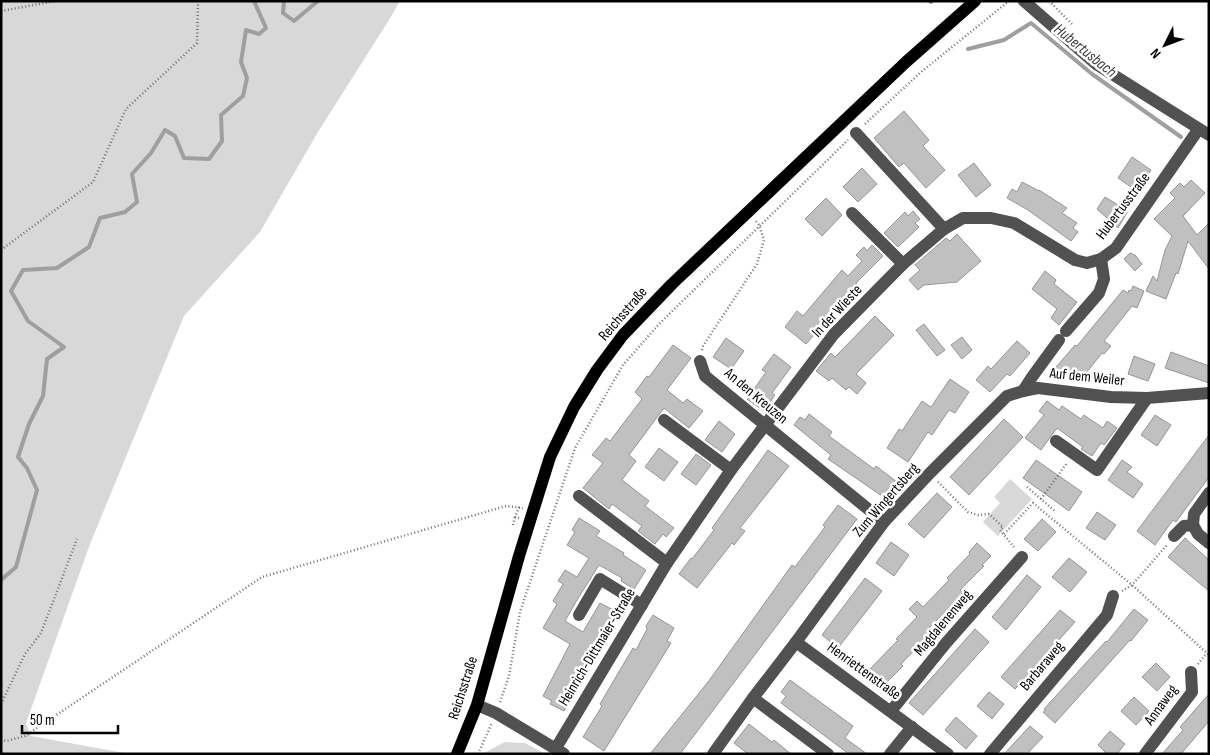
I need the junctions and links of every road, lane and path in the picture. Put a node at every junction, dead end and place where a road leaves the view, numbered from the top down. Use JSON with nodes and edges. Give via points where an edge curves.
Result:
{"nodes":[{"id":1,"x":56,"y":1,"type":"edge"},
{"id":2,"x":198,"y":1,"type":"edge"},
{"id":3,"x":975,"y":1,"type":"edge"},
{"id":4,"x":1009,"y":1,"type":"edge"},
{"id":5,"x":1024,"y":1,"type":"edge"},
{"id":6,"x":1049,"y":1,"type":"edge"},
{"id":7,"x":1,"y":11,"type":"edge"},
{"id":8,"x":1078,"y":31,"type":"dead end"},
{"id":9,"x":1204,"y":132,"type":"edge"},
{"id":10,"x":856,"y":133,"type":"junction"},
{"id":11,"x":748,"y":211,"type":"junction"},
{"id":12,"x":852,"y":214,"type":"dead end"},
{"id":13,"x":759,"y":225,"type":"junction"},
{"id":14,"x":944,"y":229,"type":"junction"},
{"id":15,"x":1,"y":250,"type":"edge"},
{"id":16,"x":1101,"y":259,"type":"junction"},
{"id":17,"x":904,"y":264,"type":"junction"},
{"id":18,"x":700,"y":361,"type":"joint"},
{"id":19,"x":1023,"y":391,"type":"junction"},
{"id":20,"x":1209,"y":393,"type":"edge"},
{"id":21,"x":1147,"y":398,"type":"junction"},
{"id":22,"x":664,"y":420,"type":"dead end"},
{"id":23,"x":765,"y":426,"type":"junction"},
{"id":24,"x":1056,"y":441,"type":"dead end"},
{"id":25,"x":1074,"y":454,"type":"junction"},
{"id":26,"x":731,"y":470,"type":"junction"},
{"id":27,"x":930,"y":474,"type":"junction"},
{"id":28,"x":1027,"y":487,"type":"dead end"},
{"id":29,"x":1209,"y":493,"type":"edge"},
{"id":30,"x":579,"y":496,"type":"dead end"},
{"id":31,"x":1041,"y":499,"type":"junction"},
{"id":32,"x":533,"y":510,"type":"junction"},
{"id":33,"x":1056,"y":512,"type":"dead end"},
{"id":34,"x":515,"y":517,"type":"dead end"},
{"id":35,"x":884,"y":522,"type":"junction"},
{"id":36,"x":513,"y":525,"type":"dead end"},
{"id":37,"x":1193,"y":525,"type":"junction"},
{"id":38,"x":1004,"y":534,"type":"junction"},
{"id":39,"x":1174,"y":536,"type":"joint"},
{"id":40,"x":77,"y":539,"type":"dead end"},
{"id":41,"x":1209,"y":543,"type":"edge"},
{"id":42,"x":1022,"y":557,"type":"joint"},
{"id":43,"x":667,"y":563,"type":"junction"},
{"id":44,"x":1132,"y":584,"type":"junction"},
{"id":45,"x":1114,"y":596,"type":"joint"},
{"id":46,"x":642,"y":605,"type":"junction"},
{"id":47,"x":579,"y":615,"type":"dead end"},
{"id":48,"x":796,"y":642,"type":"junction"},
{"id":49,"x":1209,"y":655,"type":"edge"},
{"id":50,"x":1192,"y":672,"type":"dead end"},
{"id":51,"x":752,"y":698,"type":"junction"},
{"id":52,"x":1,"y":704,"type":"edge"},
{"id":53,"x":477,"y":705,"type":"junction"},
{"id":54,"x":891,"y":712,"type":"junction"},
{"id":55,"x":496,"y":713,"type":"junction"},
{"id":56,"x":912,"y":727,"type":"junction"},
{"id":57,"x":1,"y":739,"type":"edge"},
{"id":58,"x":560,"y":751,"type":"edge"},
{"id":59,"x":720,"y":751,"type":"edge"},
{"id":60,"x":457,"y":754,"type":"edge"},
{"id":61,"x":478,"y":754,"type":"edge"},
{"id":62,"x":828,"y":754,"type":"edge"},
{"id":63,"x":890,"y":754,"type":"edge"},
{"id":64,"x":948,"y":754,"type":"edge"},
{"id":65,"x":990,"y":754,"type":"edge"},
{"id":66,"x":1145,"y":754,"type":"edge"}],
"edges":[{"from":1,"to":7,"type":"path"},
{"from":2,"to":15,"type":"path","via":[[197,43],[126,109],[93,182]]},
{"from":3,"to":11,"type":"main road","name":"Reichsstraße"},
{"from":4,"to":10,"type":"path","via":[[921,72]]},
{"from":5,"to":9,"type":"street","via":[[1096,64]]},
{"from":6,"to":8,"type":"path"},
{"from":9,"to":16,"type":"street","name":"Hubertusstraße","via":[[1116,248]]},
{"from":10,"to":13,"type":"path"},
{"from":10,"to":14,"type":"street"},
{"from":11,"to":13,"type":"path"},
{"from":11,"to":32,"type":"main road","name":"Reichsstraße","via":[[648,308],[597,370],[574,407],[550,457]]},
{"from":12,"to":17,"type":"street"},
{"from":13,"to":18,"type":"path","via":[[764,240],[757,264],[703,346]]},
{"from":13,"to":55,"type":"path","via":[[623,365],[584,431],[575,448],[520,612],[509,676]]},
{"from":14,"to":16,"type":"street","name":"Hubertusstraße","via":[[963,218],[991,218],[1014,223],[1075,260],[1087,263]]},
{"from":14,"to":17,"type":"street","name":"In der Wieste"},
{"from":16,"to":19,"type":"street","name":"Zum Wingertsberg","via":[[1104,280],[1098,293]]},
{"from":17,"to":23,"type":"street","name":"In der Wieste","via":[[834,334]]},
{"from":18,"to":23,"type":"street","name":"An den Kreuzen","via":[[705,376]]},
{"from":19,"to":21,"type":"street","name":"Auf dem Weiler","via":[[1038,388]]},
{"from":19,"to":27,"type":"street","name":"Zum Wingertsberg","via":[[1007,396]]},
{"from":20,"to":21,"type":"street","name":"Auf dem Weiler"},
{"from":21,"to":25,"type":"street","via":[[1097,470]]},
{"from":22,"to":26,"type":"street"},
{"from":23,"to":26,"type":"street","name":"Heinrich-Dittmaier-Straße"},
{"from":23,"to":35,"type":"street","name":"An den Kreuzen"},
{"from":24,"to":25,"type":"street"},
{"from":25,"to":31,"type":"path"},
{"from":26,"to":43,"type":"street","name":"Heinrich-Dittmaier-Straße"},
{"from":27,"to":35,"type":"street","name":"Zum Wingertsberg"},
{"from":27,"to":38,"type":"path","via":[[968,512],[989,514],[1003,527],[1000,530]]},
{"from":28,"to":31,"type":"path"},
{"from":29,"to":37,"type":"street","via":[[1194,514]]},
{"from":30,"to":43,"type":"street"},
{"from":31,"to":33,"type":"path"},
{"from":32,"to":53,"type":"main road","name":"Reichsstraße"},
{"from":32,"to":57,"type":"path","via":[[506,506],[262,577],[25,736]]},
{"from":34,"to":36,"type":"path"},
{"from":35,"to":48,"type":"street","name":"Zum Wingertsberg"},
{"from":37,"to":39,"type":"street","via":[[1184,526]]},
{"from":37,"to":41,"type":"street"},
{"from":38,"to":42,"type":"path"},
{"from":38,"to":44,"type":"path","via":[[1033,503]]},
{"from":39,"to":44,"type":"path"},
{"from":40,"to":52,"type":"path","via":[[41,633],[25,654]]},
{"from":42,"to":54,"type":"street","name":"Magdalenenweg","via":[[946,643]]},
{"from":43,"to":46,"type":"street","name":"Heinrich-Dittmaier-Straße"},
{"from":44,"to":45,"type":"path"},
{"from":44,"to":49,"type":"path"},
{"from":45,"to":65,"type":"street","name":"Barbaraweg","via":[[1106,615]]},
{"from":46,"to":47,"type":"street","via":[[600,580]]},
{"from":46,"to":58,"type":"street","name":"Heinrich-Dittmaier-Straße"},
{"from":48,"to":51,"type":"street","name":"Zum Wingertsberg"},
{"from":48,"to":54,"type":"street","name":"Henriettenstraße"},
{"from":50,"to":66,"type":"street","name":"Annaweg","via":[[1192,692]]},
{"from":51,"to":59,"type":"street","name":"Zum Wingertsberg"},
{"from":51,"to":62,"type":"street"},
{"from":53,"to":55,"type":"street"},
{"from":53,"to":60,"type":"main road","name":"Reichsstraße"},
{"from":54,"to":56,"type":"street","name":"Henriettenstraße"},
{"from":55,"to":58,"type":"street"},
{"from":55,"to":61,"type":"path"},
{"from":56,"to":63,"type":"street"},
{"from":56,"to":64,"type":"street","name":"Henriettenstraße"}]}
